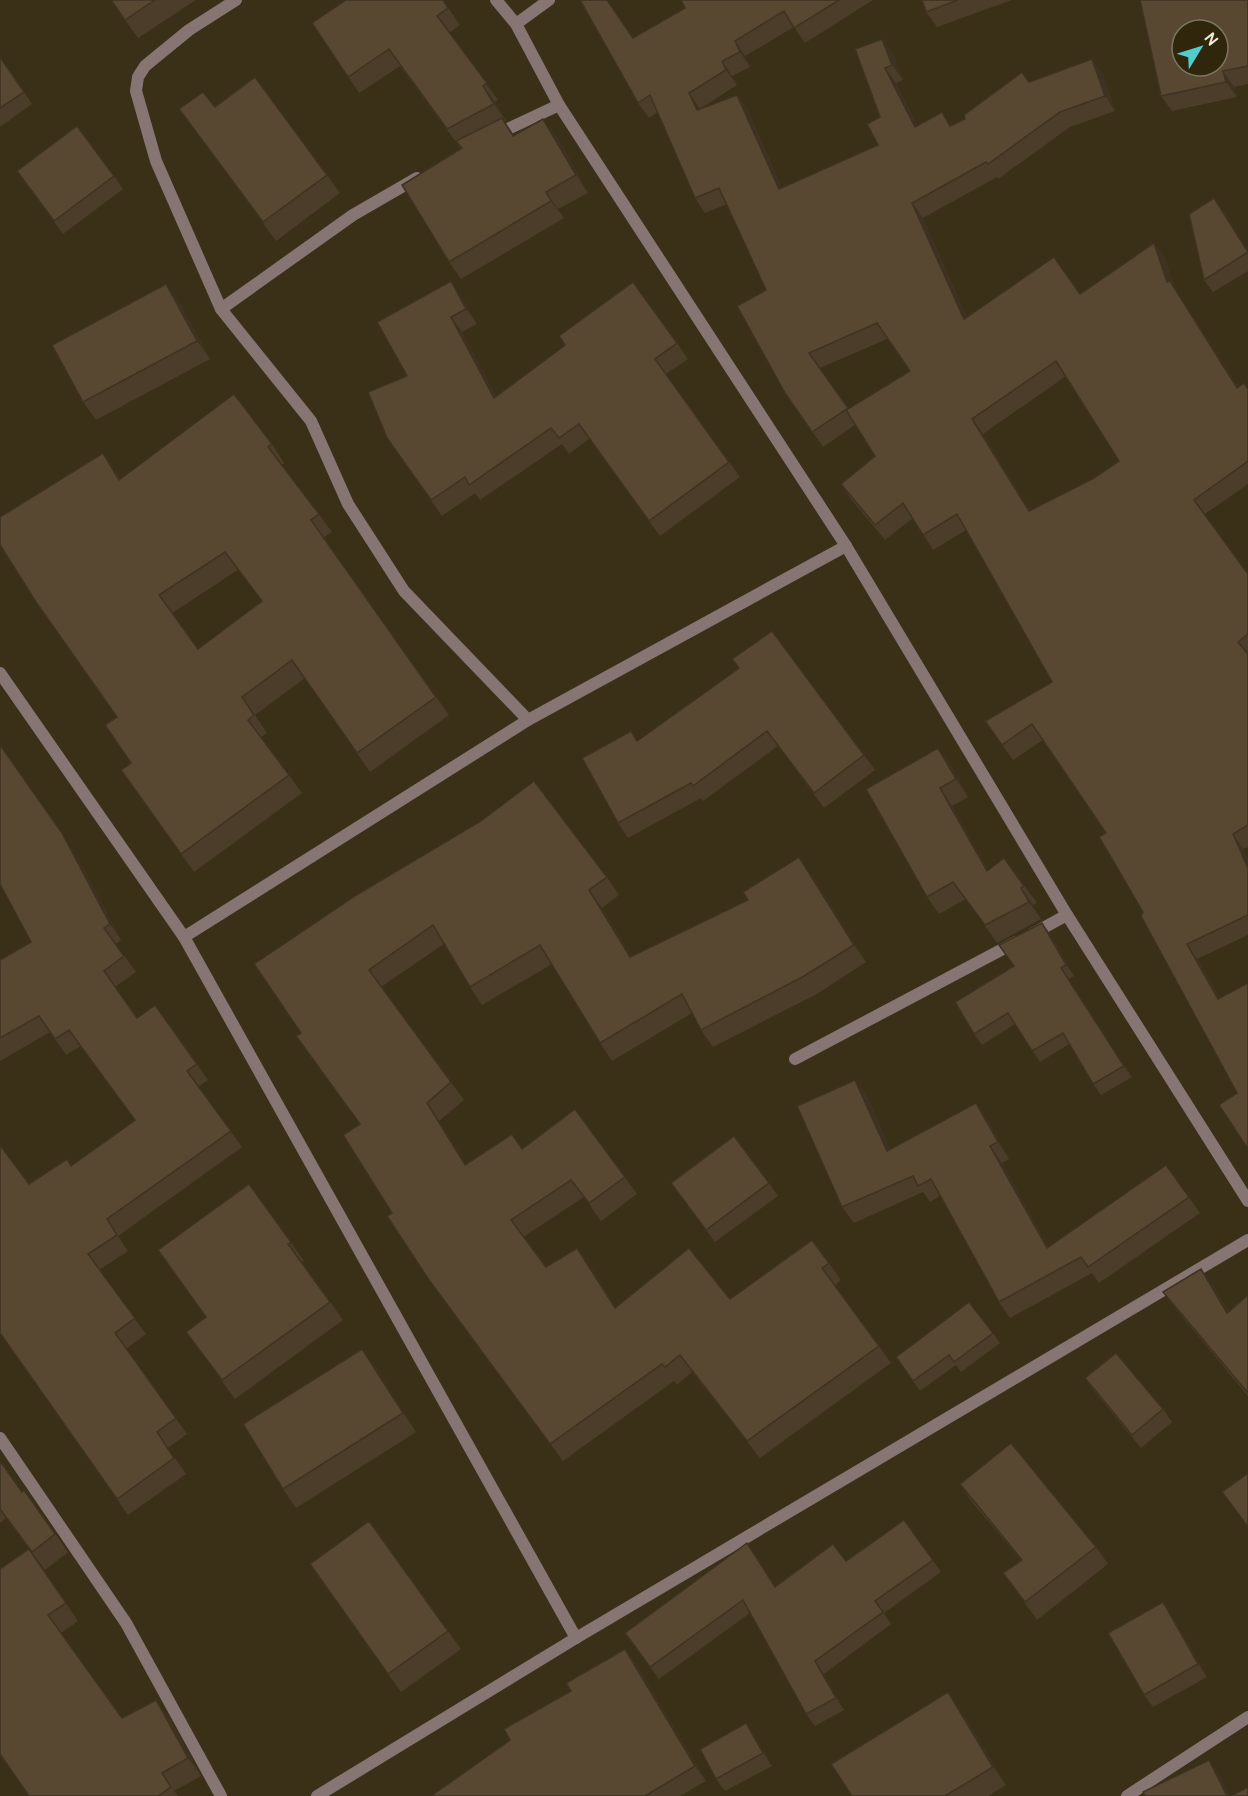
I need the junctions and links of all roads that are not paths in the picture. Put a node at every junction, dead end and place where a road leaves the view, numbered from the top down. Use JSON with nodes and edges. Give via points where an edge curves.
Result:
{"nodes":[{"id":1,"x":236,"y":0,"type":"edge"},
{"id":2,"x":496,"y":0,"type":"edge"},
{"id":3,"x":549,"y":0,"type":"edge"},
{"id":4,"x":516,"y":24,"type":"junction"},
{"id":5,"x":559,"y":105,"type":"junction"},
{"id":6,"x":479,"y":143,"type":"edge"},
{"id":7,"x":430,"y":171,"type":"edge"},
{"id":8,"x":221,"y":309,"type":"junction"},
{"id":9,"x":846,"y":546,"type":"junction"},
{"id":10,"x":0,"y":673,"type":"edge"},
{"id":11,"x":528,"y":720,"type":"junction"},
{"id":12,"x":1067,"y":915,"type":"junction"},
{"id":13,"x":184,"y":937,"type":"junction"},
{"id":14,"x":795,"y":1059,"type":"dead end"},
{"id":15,"x":1248,"y":1201,"type":"edge"},
{"id":16,"x":1248,"y":1240,"type":"edge"},
{"id":17,"x":0,"y":1438,"type":"edge"},
{"id":18,"x":576,"y":1638,"type":"junction"},
{"id":19,"x":1248,"y":1717,"type":"edge"},
{"id":20,"x":332,"y":1793,"type":"edge"},
{"id":21,"x":221,"y":1796,"type":"edge"},
{"id":22,"x":317,"y":1796,"type":"edge"},
{"id":23,"x":1127,"y":1796,"type":"edge"}],
"edges":[{"from":1,"to":8,"type":"street","via":[[189,30],[145,66],[136,91],[156,161]]},
{"from":2,"to":4,"type":"street"},
{"from":3,"to":4,"type":"street"},
{"from":4,"to":5,"type":"street"},
{"from":5,"to":6,"type":"street"},
{"from":5,"to":9,"type":"street"},
{"from":7,"to":8,"type":"street","via":[[353,215]]},
{"from":8,"to":11,"type":"street","via":[[311,421],[348,504],[404,591]]},
{"from":9,"to":11,"type":"street"},
{"from":9,"to":12,"type":"street"},
{"from":10,"to":13,"type":"street"},
{"from":11,"to":13,"type":"street"},
{"from":12,"to":14,"type":"street"},
{"from":12,"to":15,"type":"street"},
{"from":13,"to":18,"type":"street"},
{"from":16,"to":18,"type":"street"},
{"from":17,"to":21,"type":"street","via":[[126,1623]]},
{"from":18,"to":20,"type":"street"},
{"from":19,"to":23,"type":"street"},
{"from":20,"to":22,"type":"street"}]}
